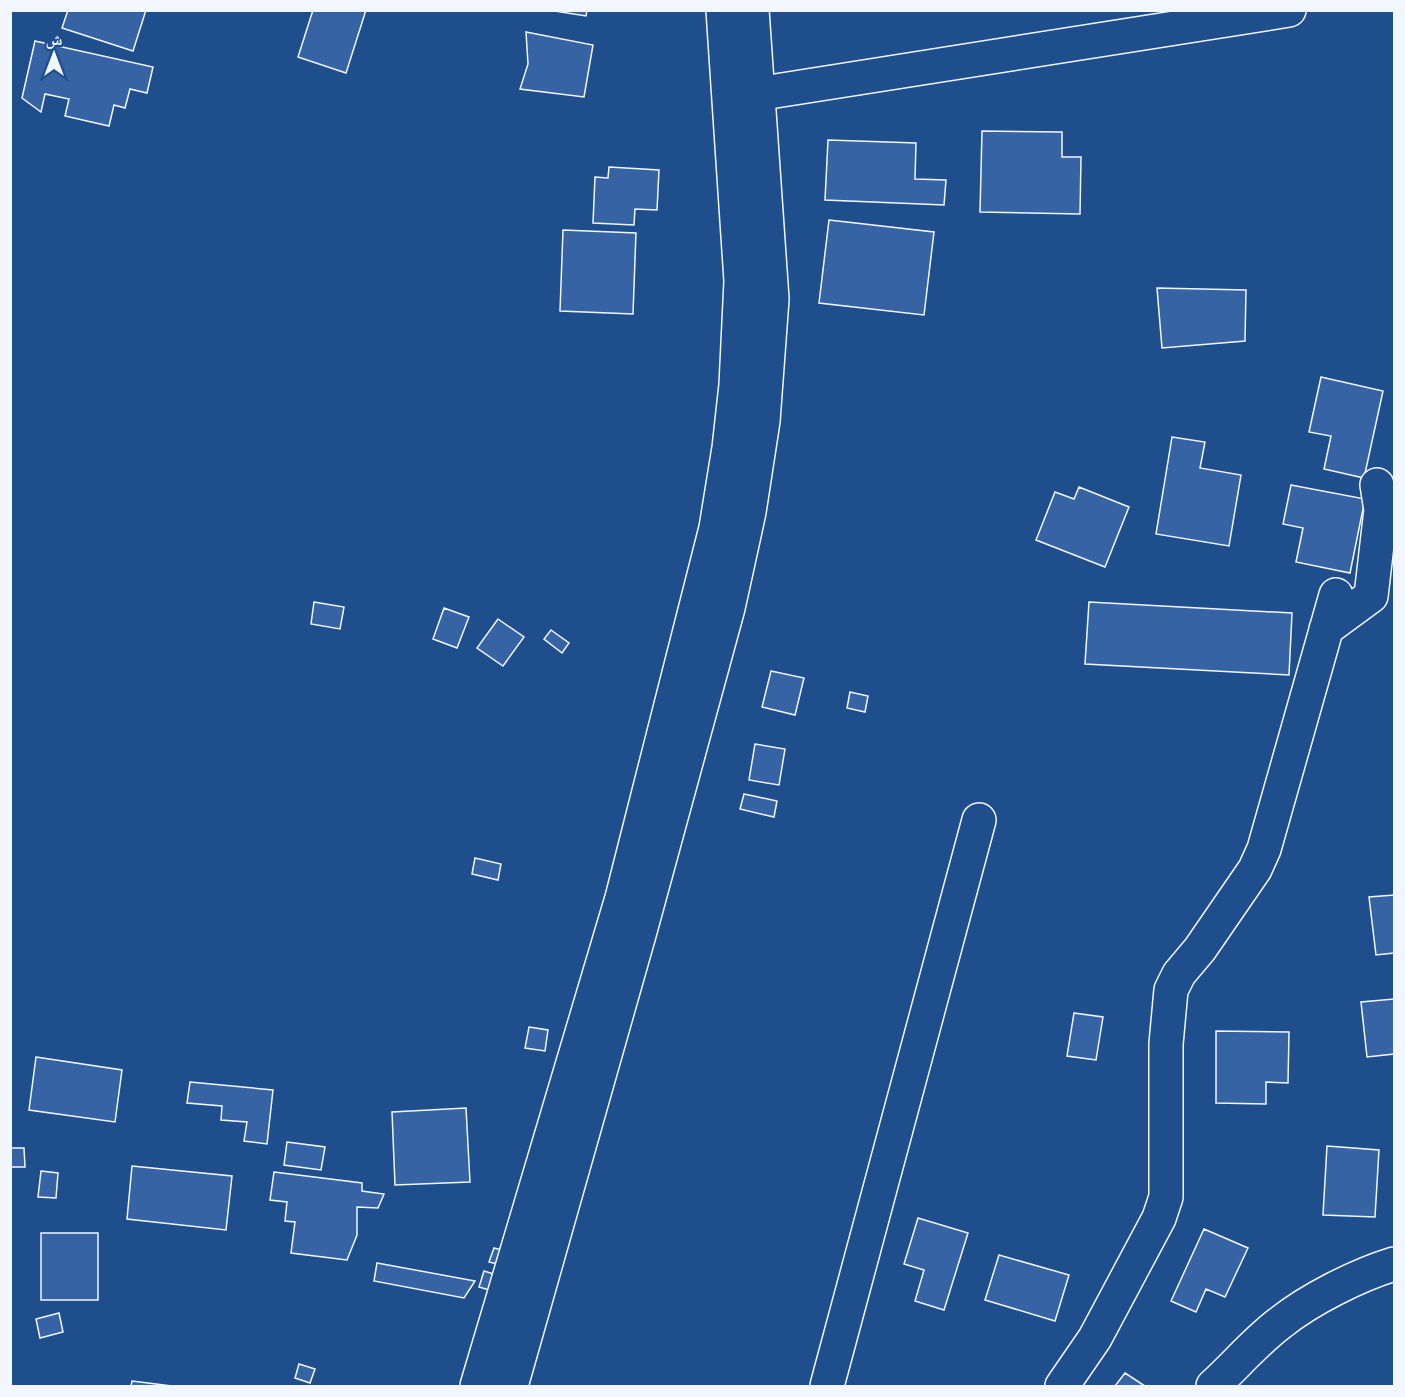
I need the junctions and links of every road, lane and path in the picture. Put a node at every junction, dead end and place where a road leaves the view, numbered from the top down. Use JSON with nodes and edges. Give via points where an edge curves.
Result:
{"nodes":[{"id":1,"x":723,"y":10,"type":"edge"},
{"id":2,"x":752,"y":10,"type":"edge"},
{"id":3,"x":1289,"y":10,"type":"edge"},
{"id":4,"x":743,"y":96,"type":"junction"},
{"id":5,"x":1377,"y":485,"type":"dead end"},
{"id":6,"x":1336,"y":595,"type":"dead end"},
{"id":7,"x":1326,"y":629,"type":"junction"},
{"id":8,"x":979,"y":820,"type":"dead end"},
{"id":9,"x":1395,"y":1264,"type":"edge"},
{"id":10,"x":477,"y":1386,"type":"edge"},
{"id":11,"x":512,"y":1386,"type":"edge"},
{"id":12,"x":827,"y":1386,"type":"edge"},
{"id":13,"x":1062,"y":1386,"type":"edge"},
{"id":14,"x":1213,"y":1386,"type":"edge"}],
"edges":[{"from":1,"to":4,"type":"main road"},
{"from":2,"to":4,"type":"main road"},
{"from":3,"to":4,"type":"main road"},
{"from":4,"to":10,"type":"main road","via":[[735,395],[716,528],[622,898]]},
{"from":4,"to":11,"type":"main road","via":[[772,299],[764,421],[749,512],[728,608]]},
{"from":5,"to":7,"type":"main road","via":[[1381,510],[1371,596]]},
{"from":6,"to":7,"type":"main road"},
{"from":7,"to":13,"type":"main road","via":[[1264,849],[1255,869],[1171,990],[1166,1044],[1166,1197],[1159,1218],[1095,1338]]},
{"from":8,"to":12,"type":"main road"},
{"from":9,"to":14,"type":"main road","via":[[1374,1270],[1280,1322]]}]}
